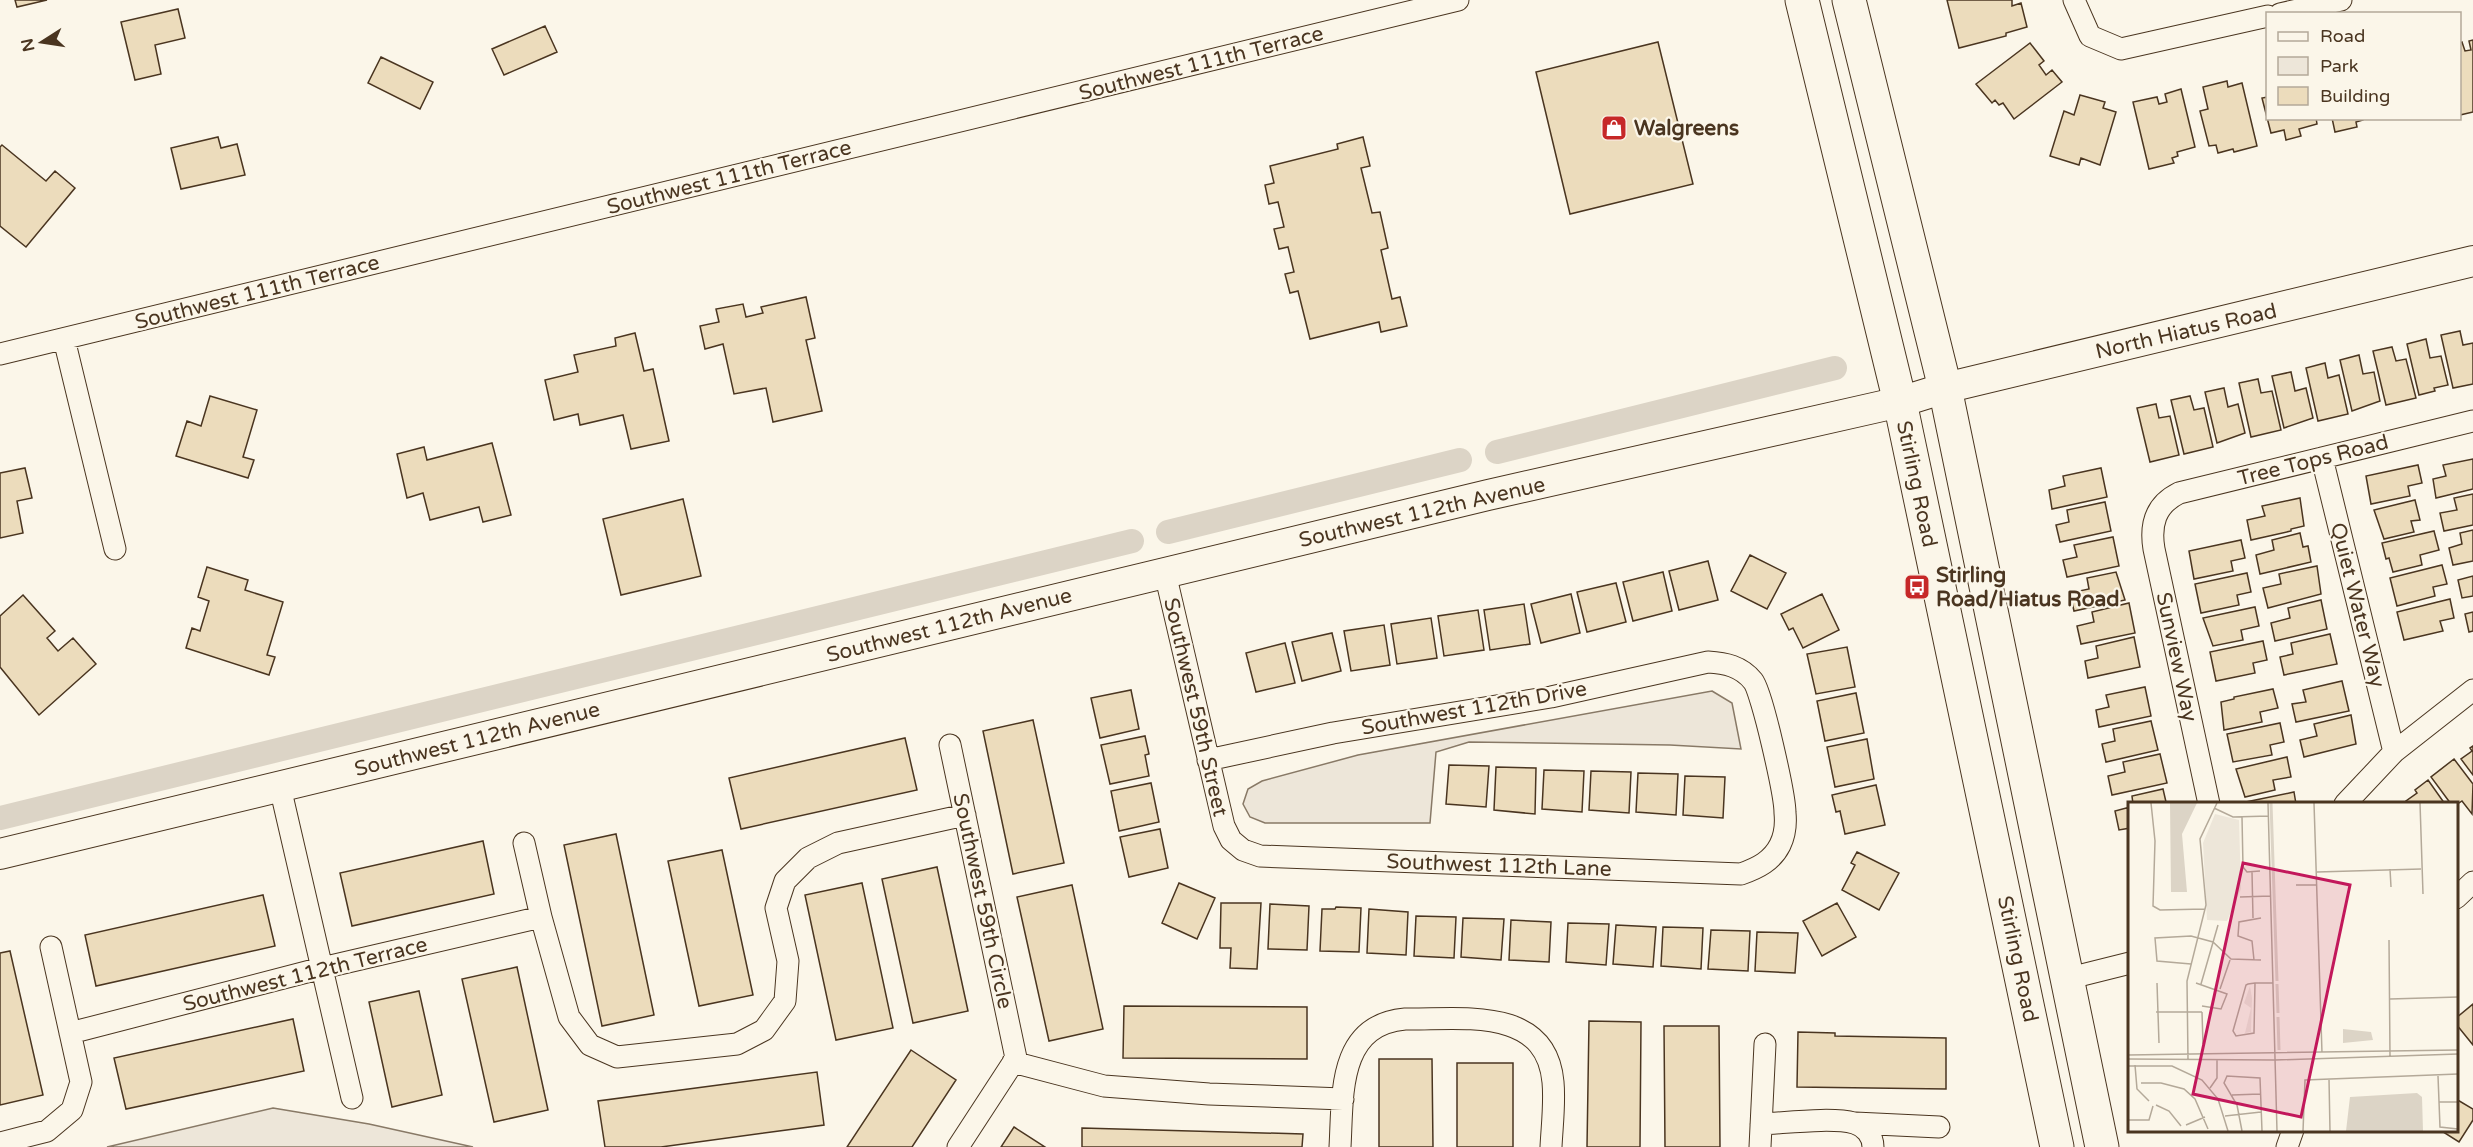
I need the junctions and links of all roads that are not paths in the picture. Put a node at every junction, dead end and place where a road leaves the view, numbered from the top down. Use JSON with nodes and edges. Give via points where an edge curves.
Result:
{"nodes":[{"id":1,"x":1458,"y":0,"type":"edge"},
{"id":2,"x":1802,"y":0,"type":"edge"},
{"id":3,"x":1849,"y":0,"type":"edge"},
{"id":4,"x":2074,"y":0,"type":"edge"},
{"id":5,"x":2341,"y":0,"type":"edge"},
{"id":6,"x":2289,"y":12,"type":"edge"},
{"id":7,"x":2266,"y":16,"type":"edge"},
{"id":8,"x":2473,"y":261,"type":"edge"},
{"id":9,"x":64,"y":339,"type":"junction"},
{"id":10,"x":0,"y":354,"type":"edge"},
{"id":11,"x":1945,"y":388,"type":"junction"},
{"id":12,"x":1900,"y":402,"type":"junction"},
{"id":13,"x":2473,"y":421,"type":"edge"},
{"id":14,"x":2322,"y":458,"type":"junction"},
{"id":15,"x":2158,"y":510,"type":"joint"},
{"id":16,"x":115,"y":549,"type":"dead end"},
{"id":17,"x":1165,"y":573,"type":"junction"},
{"id":18,"x":2473,"y":690,"type":"edge"},
{"id":19,"x":950,"y":745,"type":"dead end"},
{"id":20,"x":2394,"y":752,"type":"junction"},
{"id":21,"x":1208,"y":760,"type":"junction"},
{"id":22,"x":280,"y":787,"type":"junction"},
{"id":23,"x":2209,"y":802,"type":"edge"},
{"id":24,"x":2347,"y":802,"type":"edge"},
{"id":25,"x":965,"y":815,"type":"junction"},
{"id":26,"x":1231,"y":840,"type":"joint"},
{"id":27,"x":524,"y":843,"type":"dead end"},
{"id":28,"x":0,"y":854,"type":"edge"},
{"id":29,"x":1768,"y":860,"type":"joint"},
{"id":30,"x":2473,"y":882,"type":"edge"},
{"id":31,"x":2458,"y":897,"type":"edge"},
{"id":32,"x":541,"y":917,"type":"junction"},
{"id":33,"x":51,"y":947,"type":"dead end"},
{"id":34,"x":2128,"y":964,"type":"edge"},
{"id":35,"x":322,"y":968,"type":"junction"},
{"id":36,"x":2066,"y":979,"type":"junction"},
{"id":37,"x":70,"y":1033,"type":"junction"},
{"id":38,"x":1765,"y":1044,"type":"dead end"},
{"id":39,"x":1015,"y":1060,"type":"junction"},
{"id":40,"x":352,"y":1098,"type":"dead end"},
{"id":41,"x":1343,"y":1099,"type":"junction"},
{"id":42,"x":1855,"y":1123,"type":"junction"},
{"id":43,"x":1761,"y":1124,"type":"junction"},
{"id":44,"x":1939,"y":1127,"type":"dead end"},
{"id":45,"x":2293,"y":1132,"type":"edge"},
{"id":46,"x":0,"y":1143,"type":"edge"},
{"id":47,"x":957,"y":1147,"type":"edge"},
{"id":48,"x":1340,"y":1147,"type":"edge"},
{"id":49,"x":1551,"y":1147,"type":"edge"},
{"id":50,"x":1760,"y":1147,"type":"edge"},
{"id":51,"x":1873,"y":1147,"type":"edge"},
{"id":52,"x":2057,"y":1147,"type":"edge"},
{"id":53,"x":2102,"y":1147,"type":"edge"},
{"id":54,"x":2287,"y":1147,"type":"edge"}],
"edges":[{"from":1,"to":9,"type":"street","name":"Southwest 111th Terrace"},
{"from":2,"to":12,"type":"main road","name":"Stirling Road"},
{"from":3,"to":11,"type":"main road","name":"Stirling Road"},
{"from":4,"to":7,"type":"street","via":[[2090,36],[2121,49]]},
{"from":5,"to":6,"type":"street"},
{"from":8,"to":11,"type":"street","name":"North Hiatus Road"},
{"from":9,"to":10,"type":"street","name":"Southwest 111th Terrace"},
{"from":9,"to":16,"type":"street"},
{"from":11,"to":12,"type":"street","name":"North Hiatus Road"},
{"from":11,"to":36,"type":"main road","name":"Stirling Road"},
{"from":12,"to":17,"type":"street","name":"Southwest 112th Avenue"},
{"from":12,"to":52,"type":"main road","name":"Stirling Road"},
{"from":13,"to":14,"type":"street","name":"Tree Tops Road"},
{"from":14,"to":15,"type":"street","name":"Tree Tops Road","via":[[2179,493]]},
{"from":14,"to":20,"type":"street","name":"Quiet Water Way"},
{"from":15,"to":23,"type":"street","name":"Sunview Way","via":[[2153,527],[2154,549]]},
{"from":17,"to":21,"type":"street","name":"Southwest 59th Street"},
{"from":17,"to":22,"type":"street","name":"Southwest 112th Avenue"},
{"from":18,"to":20,"type":"street"},
{"from":19,"to":25,"type":"street","name":"Southwest 59th Circle"},
{"from":20,"to":24,"type":"street"},
{"from":21,"to":26,"type":"street","name":"Southwest 59th Street"},
{"from":21,"to":29,"type":"street","name":"Southwest 112th Drive","via":[[1333,733],[1551,697],[1708,662],[1721,663],[1739,668],[1760,693],[1785,811],[1781,844]]},
{"from":22,"to":28,"type":"street","name":"Southwest 112th Avenue"},
{"from":22,"to":35,"type":"street"},
{"from":25,"to":32,"type":"street","via":[[838,843],[808,858],[785,881],[776,908],[788,961],[785,1001],[764,1030],[737,1044],[616,1057],[590,1045],[570,1017]]},
{"from":25,"to":39,"type":"street","name":"Southwest 59th Circle"},
{"from":26,"to":29,"type":"street","name":"Southwest 112th Lane","via":[[1260,856],[1727,874],[1741,874]]},
{"from":27,"to":32,"type":"street"},
{"from":30,"to":31,"type":"street"},
{"from":32,"to":35,"type":"street","name":"Southwest 112th Terrace"},
{"from":33,"to":37,"type":"street"},
{"from":34,"to":36,"type":"street"},
{"from":35,"to":37,"type":"street","name":"Southwest 112th Terrace"},
{"from":35,"to":40,"type":"street"},
{"from":36,"to":53,"type":"main road","name":"Stirling Road"},
{"from":37,"to":46,"type":"street","via":[[81,1082],[72,1110],[47,1131]]},
{"from":38,"to":43,"type":"street"},
{"from":39,"to":41,"type":"street","via":[[1104,1086],[1209,1095]]},
{"from":39,"to":47,"type":"street"},
{"from":41,"to":48,"type":"street"},
{"from":41,"to":49,"type":"street","via":[[1345,1077],[1357,1045],[1369,1032],[1391,1020],[1485,1020],[1514,1025],[1530,1035],[1548,1060],[1553,1082]]},
{"from":42,"to":43,"type":"street"},
{"from":42,"to":44,"type":"street"},
{"from":42,"to":51,"type":"street","via":[[1866,1130]]},
{"from":43,"to":50,"type":"street"},
{"from":45,"to":54,"type":"street"}]}
